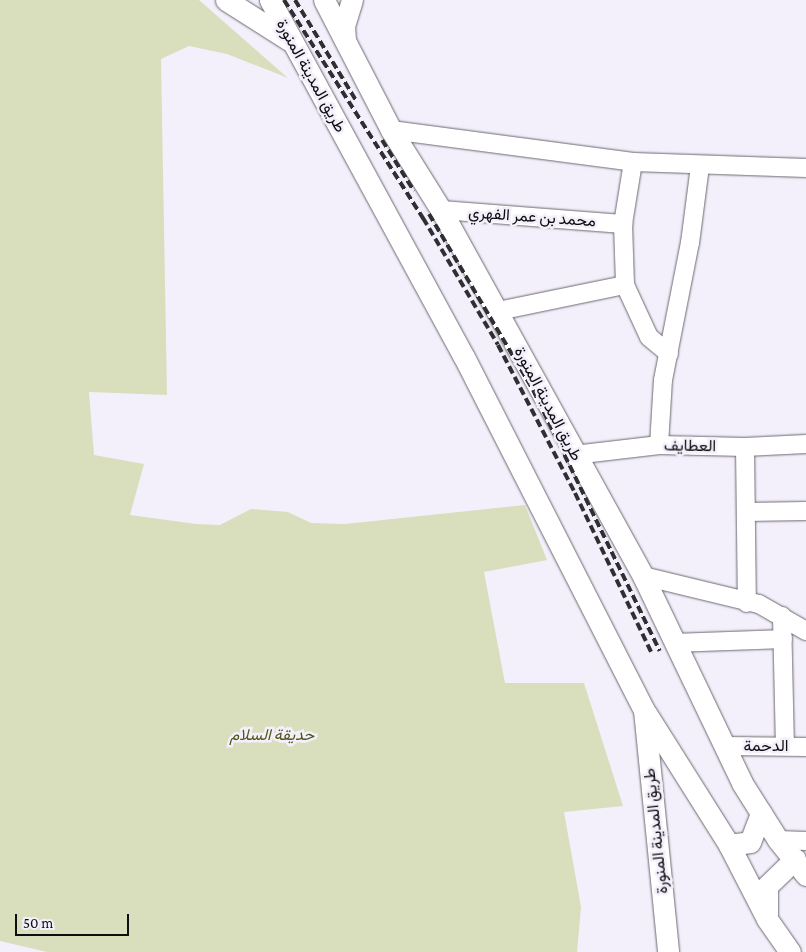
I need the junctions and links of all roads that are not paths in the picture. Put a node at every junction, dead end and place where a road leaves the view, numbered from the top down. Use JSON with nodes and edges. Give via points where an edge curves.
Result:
{"nodes":[{"id":1,"x":226,"y":0,"type":"edge"},
{"id":2,"x":270,"y":0,"type":"edge"},
{"id":3,"x":324,"y":0,"type":"edge"},
{"id":4,"x":352,"y":0,"type":"edge"},
{"id":5,"x":345,"y":40,"type":"junction"},
{"id":6,"x":293,"y":43,"type":"junction"},
{"id":7,"x":391,"y":130,"type":"junction"},
{"id":8,"x":633,"y":162,"type":"junction"},
{"id":9,"x":700,"y":166,"type":"junction"},
{"id":10,"x":806,"y":168,"type":"edge"},
{"id":11,"x":441,"y":210,"type":"junction"},
{"id":12,"x":623,"y":224,"type":"junction"},
{"id":13,"x":625,"y":285,"type":"junction"},
{"id":14,"x":498,"y":311,"type":"junction"},
{"id":15,"x":669,"y":354,"type":"junction"},
{"id":16,"x":806,"y":444,"type":"edge"},
{"id":17,"x":659,"y":445,"type":"junction"},
{"id":18,"x":745,"y":447,"type":"junction"},
{"id":19,"x":574,"y":455,"type":"junction"},
{"id":20,"x":806,"y":511,"type":"edge"},
{"id":21,"x":746,"y":512,"type":"junction"},
{"id":22,"x":643,"y":576,"type":"junction"},
{"id":23,"x":747,"y":603,"type":"junction"},
{"id":24,"x":782,"y":616,"type":"junction"},
{"id":25,"x":806,"y":630,"type":"edge"},
{"id":26,"x":783,"y":639,"type":"junction"},
{"id":27,"x":675,"y":643,"type":"junction"},
{"id":28,"x":644,"y":710,"type":"junction"},
{"id":29,"x":726,"y":746,"type":"junction"},
{"id":30,"x":785,"y":746,"type":"junction"},
{"id":31,"x":806,"y":747,"type":"edge"},
{"id":32,"x":761,"y":813,"type":"junction"},
{"id":33,"x":778,"y":840,"type":"junction"},
{"id":34,"x":806,"y":841,"type":"edge"},
{"id":35,"x":729,"y":845,"type":"junction"},
{"id":36,"x":801,"y":865,"type":"edge"},
{"id":37,"x":768,"y":919,"type":"junction"},
{"id":38,"x":668,"y":952,"type":"edge"},
{"id":39,"x":790,"y":952,"type":"edge"}],
"edges":[{"from":1,"to":6,"type":"main road","via":[[260,18]]},
{"from":2,"to":6,"type":"main road","name":"طريق المدينة المنورة"},
{"from":3,"to":5,"type":"main road","name":"طريق المدينة المنورة"},
{"from":4,"to":5,"type":"main road","via":[[344,26]]},
{"from":5,"to":7,"type":"main road","name":"طريق المدينة المنورة"},
{"from":6,"to":28,"type":"main road","name":"طريق المدينة المنورة","via":[[464,357]]},
{"from":7,"to":8,"type":"street"},
{"from":7,"to":11,"type":"main road","name":"طريق المدينة المنورة"},
{"from":8,"to":9,"type":"street"},
{"from":8,"to":12,"type":"street"},
{"from":9,"to":10,"type":"street"},
{"from":9,"to":15,"type":"street","via":[[690,243]]},
{"from":11,"to":12,"type":"street","name":"محمد بن عمر الفهري"},
{"from":11,"to":14,"type":"main road","name":"طريق المدينة المنورة"},
{"from":12,"to":13,"type":"street"},
{"from":13,"to":14,"type":"street"},
{"from":13,"to":15,"type":"street","via":[[649,337]]},
{"from":14,"to":19,"type":"main road","name":"طريق المدينة المنورة"},
{"from":15,"to":17,"type":"street","via":[[663,380]]},
{"from":16,"to":18,"type":"street","name":"العطايف"},
{"from":17,"to":18,"type":"street","name":"العطايف"},
{"from":17,"to":19,"type":"street","name":"العطايف"},
{"from":18,"to":21,"type":"street"},
{"from":19,"to":22,"type":"main road","name":"طريق المدينة المنورة"},
{"from":20,"to":21,"type":"street"},
{"from":21,"to":23,"type":"street"},
{"from":22,"to":23,"type":"street"},
{"from":22,"to":27,"type":"main road","name":"طريق المدينة المنورة"},
{"from":23,"to":24,"type":"street","via":[[759,604]]},
{"from":24,"to":25,"type":"street"},
{"from":24,"to":26,"type":"street"},
{"from":26,"to":27,"type":"street"},
{"from":26,"to":30,"type":"street"},
{"from":27,"to":29,"type":"main road","name":"طريق المدينة المنورة"},
{"from":28,"to":35,"type":"main road","name":"طريق المدينة المنورة"},
{"from":28,"to":38,"type":"main road","name":"طريق المدينة المنورة"},
{"from":29,"to":30,"type":"street","name":"الدحمة"},
{"from":29,"to":32,"type":"main road","name":"طريق المدينة المنورة","via":[[742,783]]},
{"from":30,"to":31,"type":"street","name":"الدحمة"},
{"from":32,"to":33,"type":"main road","name":"طريق المدينة المنورة"},
{"from":32,"to":35,"type":"main road","via":[[750,842]]},
{"from":33,"to":34,"type":"street"},
{"from":33,"to":36,"type":"main road","name":"طريق المدينة المنورة"},
{"from":35,"to":37,"type":"main road","name":"طريق المدينة المنورة"},
{"from":36,"to":37,"type":"main road","via":[[767,886]]},
{"from":37,"to":39,"type":"main road","name":"طريق المدينة المنورة"}]}
